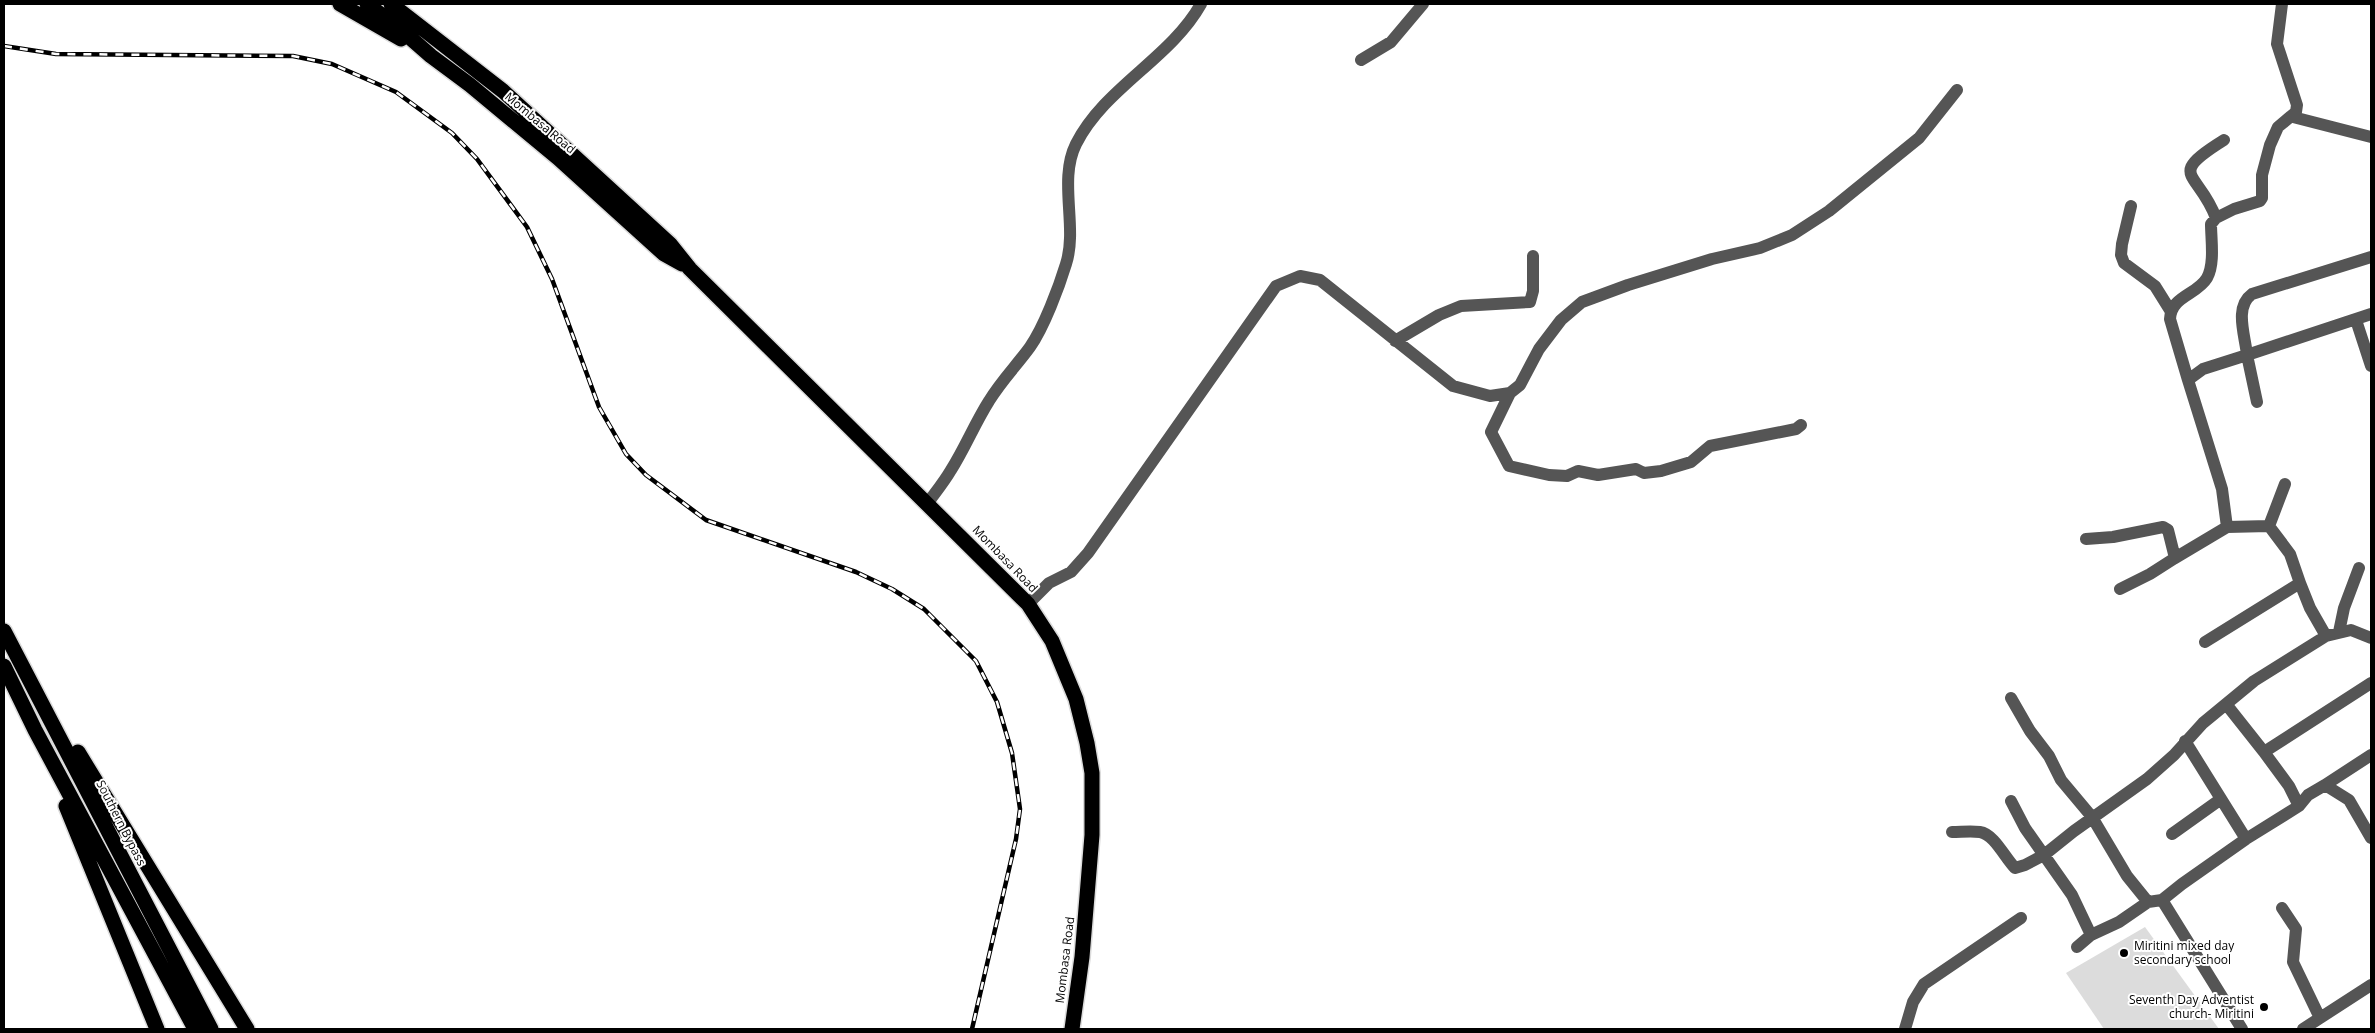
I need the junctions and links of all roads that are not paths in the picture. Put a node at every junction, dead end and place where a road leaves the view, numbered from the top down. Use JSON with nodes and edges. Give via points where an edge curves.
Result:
{"nodes":[{"id":1,"x":340,"y":4,"type":"edge"},
{"id":2,"x":367,"y":4,"type":"edge"},
{"id":3,"x":391,"y":4,"type":"edge"},
{"id":4,"x":1201,"y":4,"type":"edge"},
{"id":5,"x":1423,"y":4,"type":"edge"},
{"id":6,"x":2282,"y":4,"type":"edge"},
{"id":7,"x":430,"y":56,"type":"junction"},
{"id":8,"x":1362,"y":60,"type":"dead end"},
{"id":9,"x":1957,"y":90,"type":"dead end"},
{"id":10,"x":2293,"y":117,"type":"junction"},
{"id":11,"x":2371,"y":137,"type":"edge"},
{"id":12,"x":2224,"y":140,"type":"dead end"},
{"id":13,"x":2131,"y":206,"type":"dead end"},
{"id":14,"x":2216,"y":218,"type":"junction"},
{"id":15,"x":1533,"y":256,"type":"dead end"},
{"id":16,"x":2371,"y":257,"type":"edge"},
{"id":17,"x":690,"y":269,"type":"junction"},
{"id":18,"x":2170,"y":310,"type":"junction"},
{"id":19,"x":2371,"y":314,"type":"edge"},
{"id":20,"x":2356,"y":320,"type":"junction"},
{"id":21,"x":1395,"y":341,"type":"junction"},
{"id":22,"x":2247,"y":355,"type":"junction"},
{"id":23,"x":2371,"y":366,"type":"edge"},
{"id":24,"x":2188,"y":380,"type":"junction"},
{"id":25,"x":1510,"y":393,"type":"junction"},
{"id":26,"x":2257,"y":402,"type":"dead end"},
{"id":27,"x":1801,"y":424,"type":"dead end"},
{"id":28,"x":2285,"y":484,"type":"dead end"},
{"id":29,"x":927,"y":504,"type":"junction"},
{"id":30,"x":2269,"y":526,"type":"junction"},
{"id":31,"x":2227,"y":527,"type":"junction"},
{"id":32,"x":2086,"y":539,"type":"dead end"},
{"id":33,"x":2175,"y":558,"type":"junction"},
{"id":34,"x":2359,"y":568,"type":"dead end"},
{"id":35,"x":2300,"y":583,"type":"junction"},
{"id":36,"x":2120,"y":589,"type":"dead end"},
{"id":37,"x":1028,"y":604,"type":"junction"},
{"id":38,"x":4,"y":631,"type":"edge"},
{"id":39,"x":2332,"y":634,"type":"junction"},
{"id":40,"x":2371,"y":638,"type":"edge"},
{"id":41,"x":2205,"y":642,"type":"dead end"},
{"id":42,"x":4,"y":666,"type":"edge"},
{"id":43,"x":28,"y":676,"type":"junction"},
{"id":44,"x":2371,"y":683,"type":"edge"},
{"id":45,"x":2011,"y":698,"type":"dead end"},
{"id":46,"x":2226,"y":704,"type":"junction"},
{"id":47,"x":35,"y":730,"type":"junction"},
{"id":48,"x":2185,"y":741,"type":"junction"},
{"id":49,"x":2264,"y":752,"type":"junction"},
{"id":50,"x":2371,"y":755,"type":"edge"},
{"id":51,"x":2325,"y":785,"type":"junction"},
{"id":52,"x":2221,"y":800,"type":"junction"},
{"id":53,"x":2011,"y":802,"type":"dead end"},
{"id":54,"x":2299,"y":806,"type":"junction"},
{"id":55,"x":2092,"y":817,"type":"junction"},
{"id":56,"x":2369,"y":829,"type":"edge"},
{"id":57,"x":1952,"y":832,"type":"dead end"},
{"id":58,"x":2172,"y":834,"type":"dead end"},
{"id":59,"x":2246,"y":839,"type":"junction"},
{"id":60,"x":2044,"y":855,"type":"junction"},
{"id":61,"x":2162,"y":900,"type":"junction"},
{"id":62,"x":2148,"y":902,"type":"junction"},
{"id":63,"x":2282,"y":908,"type":"dead end"},
{"id":64,"x":2021,"y":918,"type":"dead end"},
{"id":65,"x":2091,"y":935,"type":"junction"},
{"id":66,"x":2077,"y":947,"type":"dead end"},
{"id":67,"x":2371,"y":985,"type":"edge"},
{"id":68,"x":2320,"y":1018,"type":"junction"},
{"id":69,"x":157,"y":1029,"type":"edge"},
{"id":70,"x":194,"y":1029,"type":"edge"},
{"id":71,"x":211,"y":1029,"type":"edge"},
{"id":72,"x":247,"y":1029,"type":"edge"},
{"id":73,"x":1072,"y":1029,"type":"edge"},
{"id":74,"x":1905,"y":1029,"type":"edge"},
{"id":75,"x":2242,"y":1029,"type":"edge"},
{"id":76,"x":2303,"y":1029,"type":"edge"}],
"edges":[{"from":1,"to":7,"type":"highway"},
{"from":2,"to":7,"type":"highway","name":"Mombasa Road"},
{"from":3,"to":17,"type":"highway","name":"Mombasa Road","via":[[503,90],[670,244]]},
{"from":4,"to":29,"type":"street","via":[[1172,42],[1088,124],[1076,145],[1071,159],[1067,263],[1040,329],[1030,348],[989,400],[950,471]]},
{"from":5,"to":8,"type":"street","via":[[1391,42]]},
{"from":6,"to":10,"type":"street","via":[[2278,44],[2297,105]]},
{"from":7,"to":17,"type":"highway","name":"Mombasa Road","via":[[558,158],[664,254]]},
{"from":9,"to":25,"type":"street","via":[[1919,138],[1829,211],[1792,235],[1760,248],[1712,259],[1582,302],[1561,320],[1539,349],[1520,385]]},
{"from":10,"to":11,"type":"street"},
{"from":10,"to":14,"type":"street","via":[[2278,128],[2270,145],[2262,175],[2260,201]]},
{"from":12,"to":14,"type":"street","via":[[2200,155],[2191,164],[2189,172]]},
{"from":13,"to":18,"type":"street","via":[[2122,244],[2124,263],[2155,286]]},
{"from":14,"to":18,"type":"street","via":[[2211,224],[2211,268],[2207,278]]},
{"from":15,"to":21,"type":"street","via":[[1530,302],[1462,306],[1439,315]]},
{"from":16,"to":22,"type":"street","via":[[2252,294],[2244,300]]},
{"from":17,"to":29,"type":"highway","name":"Mombasa Road"},
{"from":18,"to":24,"type":"street"},
{"from":19,"to":20,"type":"street"},
{"from":20,"to":22,"type":"street"},
{"from":20,"to":23,"type":"street"},
{"from":21,"to":25,"type":"street","via":[[1453,386],[1490,396]]},
{"from":21,"to":37,"type":"street","via":[[1320,280],[1300,276],[1276,286],[1088,553],[1071,572],[1049,583]]},
{"from":22,"to":24,"type":"street","via":[[2203,369]]},
{"from":22,"to":26,"type":"street"},
{"from":24,"to":31,"type":"street","via":[[2222,490]]},
{"from":25,"to":27,"type":"street","via":[[1491,432],[1503,458],[1509,466],[1549,475],[1567,476],[1578,471],[1598,475],[1636,470],[1644,474],[1661,471],[1691,462],[1710,446],[1796,429]]},
{"from":28,"to":30,"type":"street"},
{"from":29,"to":37,"type":"highway","name":"Mombasa Road"},
{"from":30,"to":31,"type":"street"},
{"from":30,"to":35,"type":"street","via":[[2290,554]]},
{"from":31,"to":33,"type":"street"},
{"from":32,"to":33,"type":"street","via":[[2163,526],[2168,530]]},
{"from":33,"to":36,"type":"street"},
{"from":34,"to":39,"type":"street"},
{"from":35,"to":39,"type":"street","via":[[2307,602]]},
{"from":35,"to":41,"type":"street"},
{"from":37,"to":73,"type":"highway","name":"Mombasa Road","via":[[1052,642],[1076,699],[1092,774],[1092,835],[1082,957]]},
{"from":38,"to":43,"type":"highway","name":"Southern Bypass"},
{"from":39,"to":40,"type":"street","via":[[2351,630]]},
{"from":39,"to":46,"type":"street","via":[[2254,682]]},
{"from":42,"to":47,"type":"highway"},
{"from":43,"to":71,"type":"highway","name":"Southern Bypass"},
{"from":43,"to":72,"type":"highway"},
{"from":44,"to":49,"type":"street"},
{"from":45,"to":55,"type":"street","via":[[2061,780]]},
{"from":46,"to":48,"type":"street"},
{"from":46,"to":49,"type":"street"},
{"from":47,"to":69,"type":"highway"},
{"from":47,"to":70,"type":"highway"},
{"from":48,"to":52,"type":"street"},
{"from":48,"to":55,"type":"street","via":[[2161,768]]},
{"from":49,"to":54,"type":"street"},
{"from":50,"to":51,"type":"street"},
{"from":51,"to":54,"type":"street","via":[[2308,795]]},
{"from":51,"to":56,"type":"street","via":[[2349,800]]},
{"from":52,"to":58,"type":"street"},
{"from":52,"to":59,"type":"street"},
{"from":53,"to":60,"type":"street"},
{"from":54,"to":59,"type":"street"},
{"from":55,"to":60,"type":"street"},
{"from":55,"to":62,"type":"street","via":[[2127,876]]},
{"from":57,"to":60,"type":"street","via":[[1982,832],[1995,840],[2015,868]]},
{"from":59,"to":61,"type":"street"},
{"from":60,"to":65,"type":"street","via":[[2072,895]]},
{"from":61,"to":62,"type":"street"},
{"from":61,"to":75,"type":"street"},
{"from":62,"to":65,"type":"street","via":[[2119,922]]},
{"from":63,"to":68,"type":"street","via":[[2296,929],[2293,962]]},
{"from":64,"to":74,"type":"street","via":[[1924,984]]},
{"from":65,"to":66,"type":"street"},
{"from":67,"to":68,"type":"street"},
{"from":68,"to":76,"type":"street"}]}
